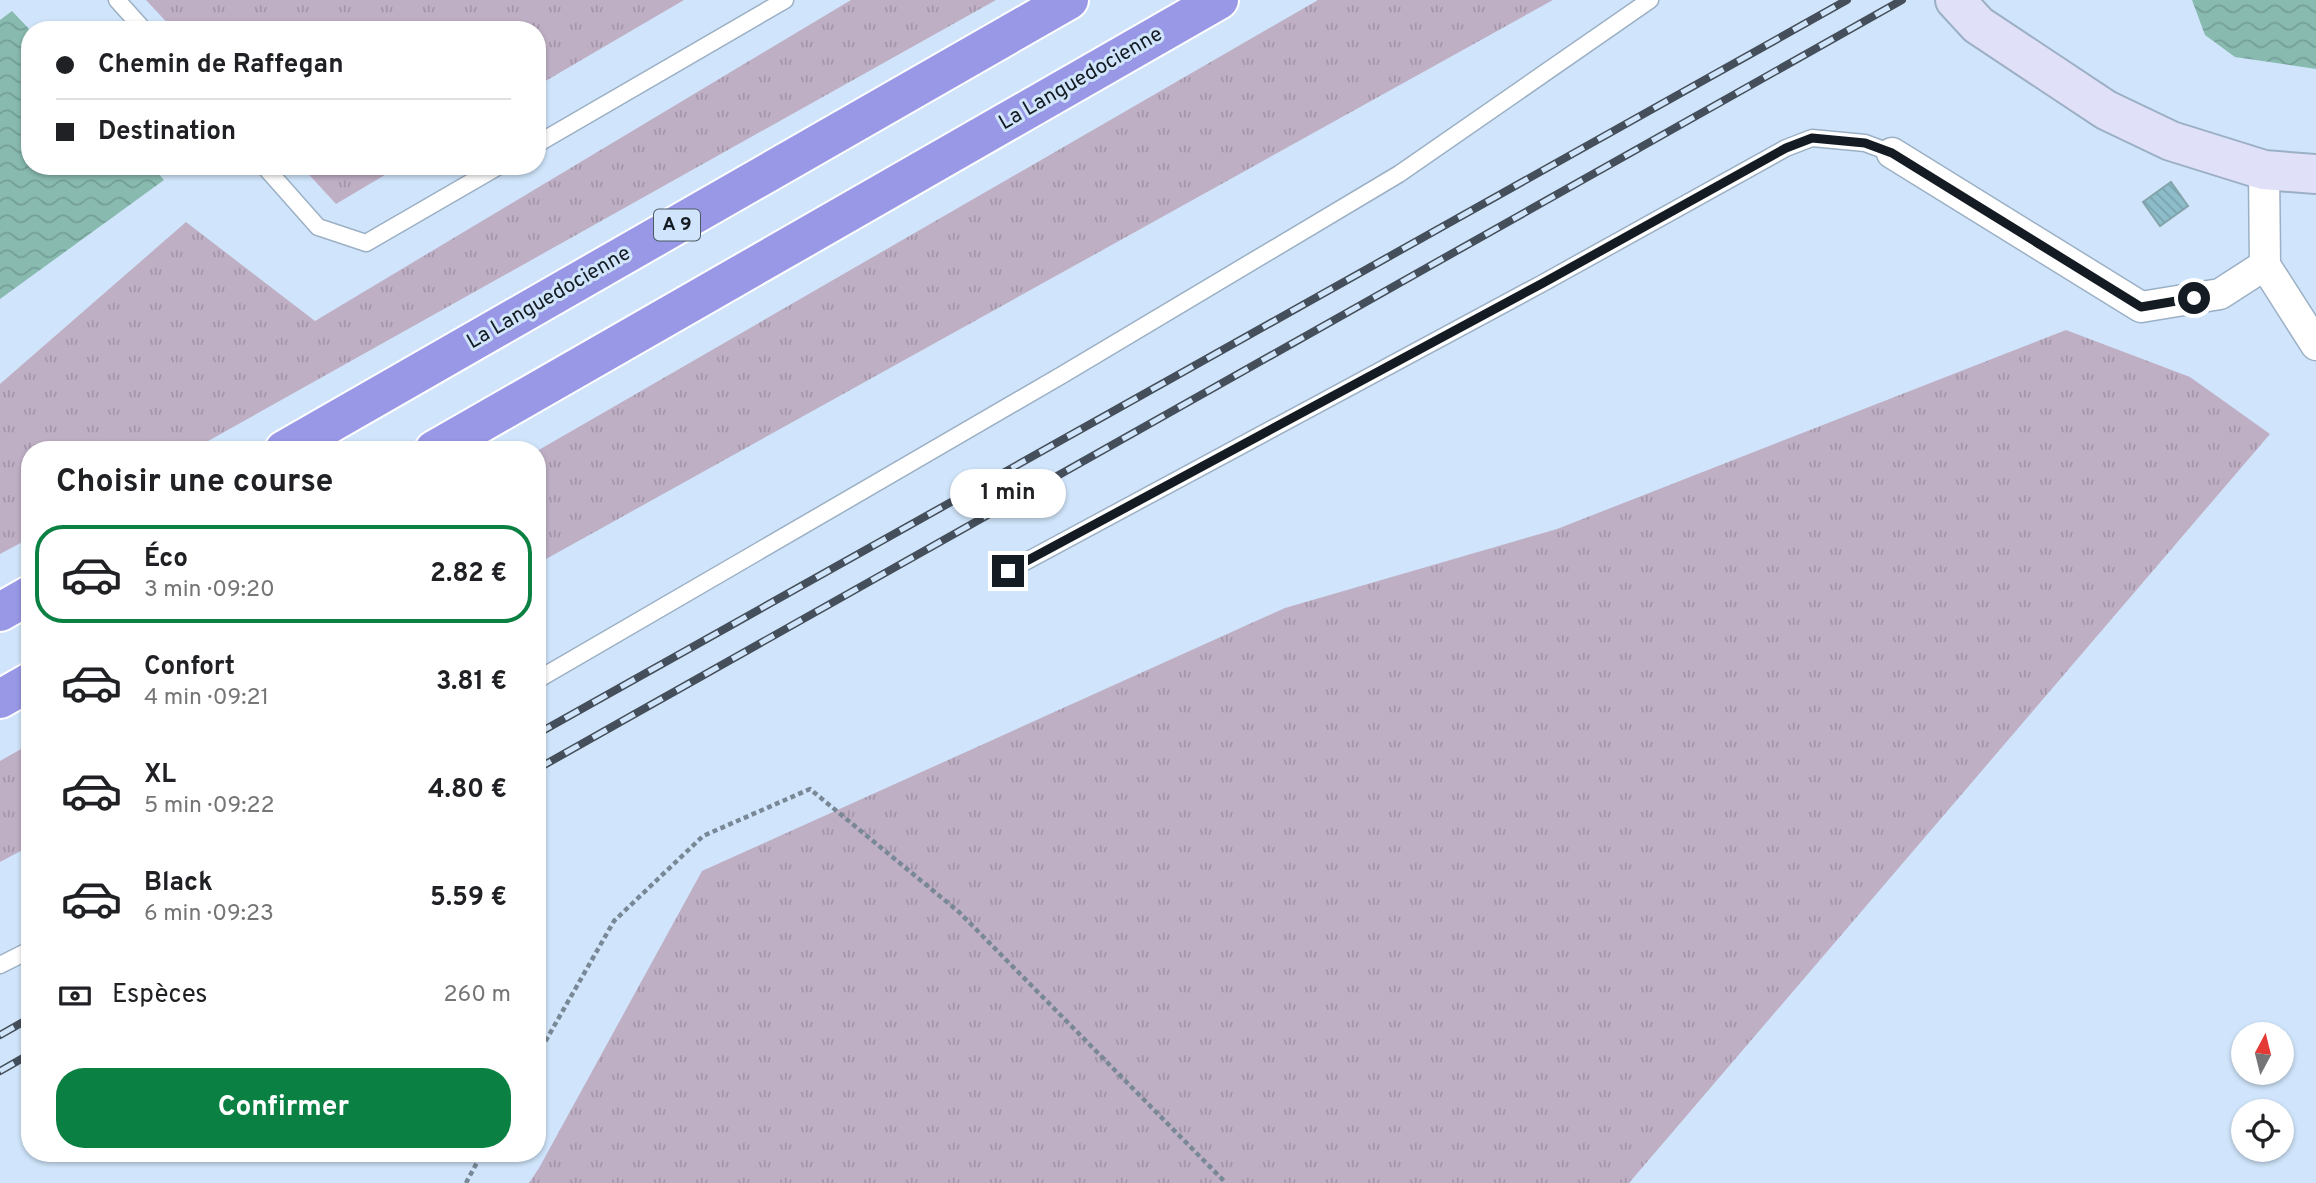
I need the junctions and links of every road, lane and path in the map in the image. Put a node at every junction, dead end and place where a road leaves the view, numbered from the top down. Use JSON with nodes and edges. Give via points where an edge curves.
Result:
{"nodes":[{"id":1,"x":117,"y":0,"type":"edge"},
{"id":2,"x":785,"y":0,"type":"edge"},
{"id":3,"x":1069,"y":0,"type":"edge"},
{"id":4,"x":1219,"y":0,"type":"edge"},
{"id":5,"x":1650,"y":0,"type":"edge"},
{"id":6,"x":1955,"y":0,"type":"edge"},
{"id":7,"x":136,"y":21,"type":"edge"},
{"id":8,"x":546,"y":139,"type":"edge"},
{"id":9,"x":1892,"y":153,"type":"joint"},
{"id":10,"x":2264,"y":170,"type":"junction"},
{"id":11,"x":2316,"y":174,"type":"edge"},
{"id":12,"x":272,"y":175,"type":"edge"},
{"id":13,"x":483,"y":175,"type":"edge"},
{"id":14,"x":2265,"y":265,"type":"junction"},
{"id":15,"x":2316,"y":345,"type":"edge"},
{"id":16,"x":300,"y":441,"type":"edge"},
{"id":17,"x":450,"y":441,"type":"edge"},
{"id":18,"x":1008,"y":571,"type":"dead end"},
{"id":19,"x":21,"y":600,"type":"edge"},
{"id":20,"x":0,"y":612,"type":"edge"},
{"id":21,"x":546,"y":675,"type":"edge"},
{"id":22,"x":21,"y":687,"type":"edge"},
{"id":23,"x":0,"y":699,"type":"edge"},
{"id":24,"x":21,"y":954,"type":"edge"},
{"id":25,"x":0,"y":965,"type":"edge"},
{"id":26,"x":546,"y":1040,"type":"edge"},
{"id":27,"x":477,"y":1162,"type":"edge"},
{"id":28,"x":466,"y":1183,"type":"edge"},
{"id":29,"x":1226,"y":1183,"type":"edge"}],
"edges":[{"from":1,"to":7,"type":"lane"},
{"from":2,"to":8,"type":"lane"},
{"from":3,"to":16,"type":"highway","name":"La Languedocienne","number":"A 9"},
{"from":4,"to":17,"type":"highway","name":"La Languedocienne"},
{"from":5,"to":21,"type":"lane","via":[[1399,174]]},
{"from":6,"to":10,"type":"street","via":[[1978,25],[2106,110],[2171,141]]},
{"from":9,"to":14,"type":"street","via":[[2141,307],[2220,293]]},
{"from":9,"to":18,"type":"lane","via":[[1865,143],[1812,138],[1786,148]]},
{"from":10,"to":11,"type":"street"},
{"from":10,"to":14,"type":"street"},
{"from":12,"to":13,"type":"lane","via":[[318,228],[366,243]]},
{"from":14,"to":15,"type":"street"},
{"from":19,"to":20,"type":"highway"},
{"from":22,"to":23,"type":"highway"},
{"from":24,"to":25,"type":"lane"},
{"from":26,"to":29,"type":"path","via":[[614,921],[703,835],[810,789],[959,912]]},
{"from":27,"to":28,"type":"path"}]}
